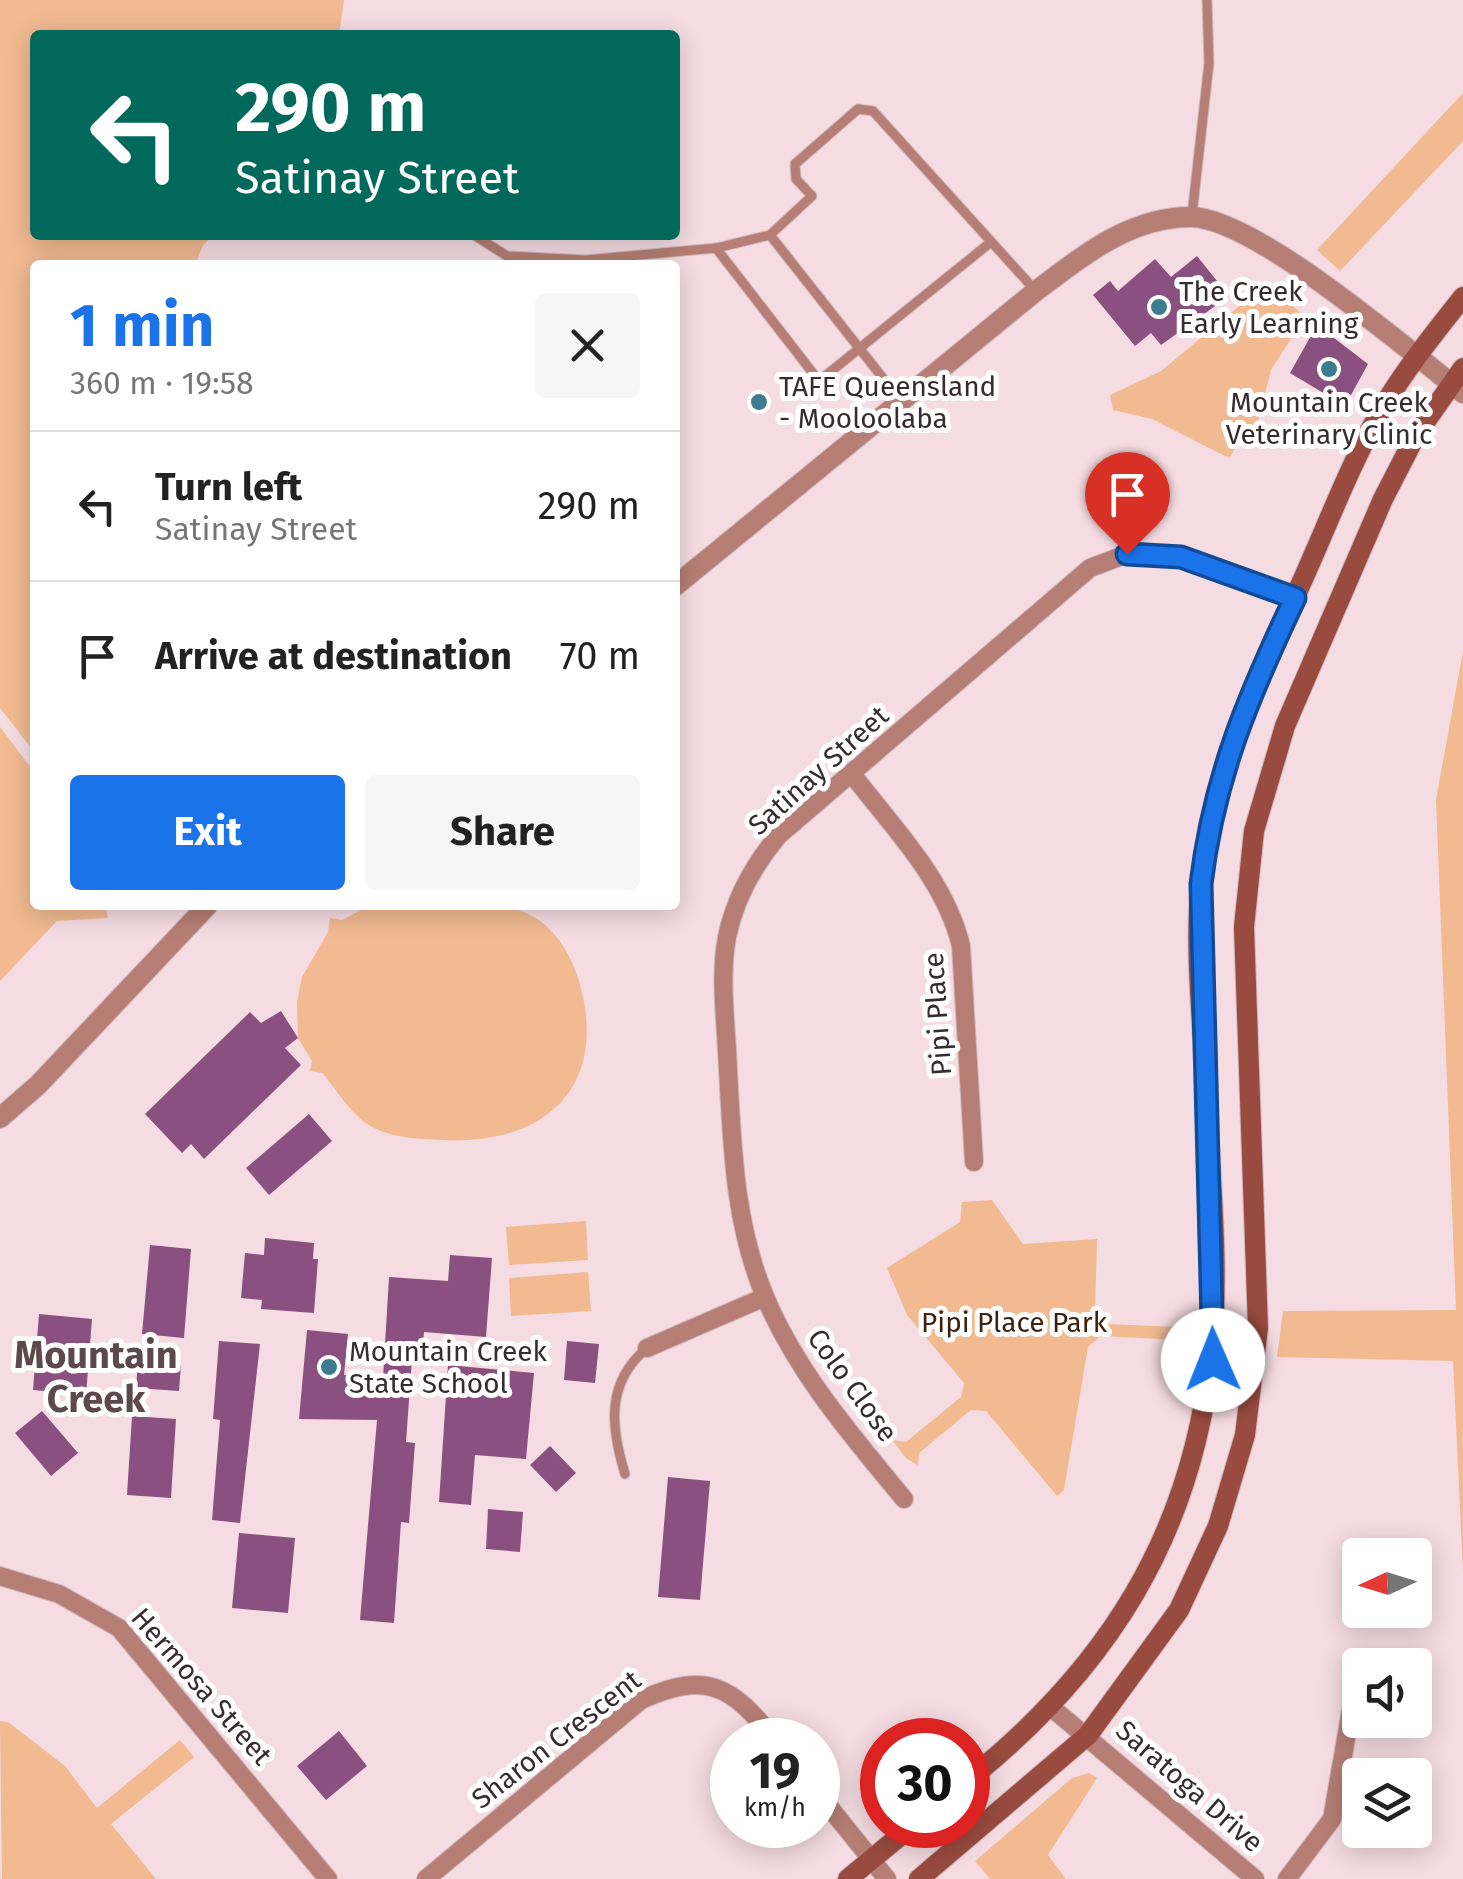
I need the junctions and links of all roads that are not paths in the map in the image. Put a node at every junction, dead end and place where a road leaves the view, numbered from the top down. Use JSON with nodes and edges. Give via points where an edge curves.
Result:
{"nodes":[{"id":1,"x":1207,"y":0,"type":"edge"},
{"id":2,"x":1191,"y":218,"type":"junction"},
{"id":3,"x":770,"y":235,"type":"junction"},
{"id":4,"x":482,"y":240,"type":"edge"},
{"id":5,"x":991,"y":242,"type":"junction"},
{"id":6,"x":716,"y":248,"type":"junction"},
{"id":7,"x":586,"y":260,"type":"edge"},
{"id":8,"x":586,"y":260,"type":"edge"},
{"id":9,"x":1036,"y":291,"type":"junction"},
{"id":10,"x":1463,"y":297,"type":"edge"},
{"id":11,"x":861,"y":350,"type":"junction"},
{"id":12,"x":1417,"y":358,"type":"junction"},
{"id":13,"x":1459,"y":381,"type":"edge"},
{"id":14,"x":902,"y":403,"type":"junction"},
{"id":15,"x":680,"y":582,"type":"edge"},
{"id":16,"x":1295,"y":598,"type":"junction"},
{"id":17,"x":852,"y":774,"type":"junction"},
{"id":18,"x":203,"y":910,"type":"edge"},
{"id":19,"x":0,"y":1118,"type":"edge"},
{"id":20,"x":974,"y":1162,"type":"dead end"},
{"id":21,"x":1258,"y":1274,"type":"junction"},
{"id":22,"x":765,"y":1297,"type":"junction"},
{"id":23,"x":647,"y":1348,"type":"joint"},
{"id":24,"x":1211,"y":1352,"type":"junction"},
{"id":25,"x":625,"y":1474,"type":"dead end"},
{"id":26,"x":904,"y":1499,"type":"dead end"},
{"id":27,"x":0,"y":1576,"type":"edge"},
{"id":28,"x":1052,"y":1708,"type":"junction"},
{"id":29,"x":758,"y":1718,"type":"edge"},
{"id":30,"x":1088,"y":1735,"type":"junction"},
{"id":31,"x":1346,"y":1738,"type":"edge"},
{"id":32,"x":990,"y":1761,"type":"edge"},
{"id":33,"x":840,"y":1821,"type":"edge"},
{"id":34,"x":885,"y":1848,"type":"edge"},
{"id":35,"x":871,"y":1860,"type":"junction"},
{"id":36,"x":328,"y":1879,"type":"edge"},
{"id":37,"x":426,"y":1879,"type":"edge"},
{"id":38,"x":848,"y":1879,"type":"edge"},
{"id":39,"x":887,"y":1879,"type":"edge"},
{"id":40,"x":919,"y":1879,"type":"edge"},
{"id":41,"x":1255,"y":1879,"type":"edge"},
{"id":42,"x":1287,"y":1879,"type":"edge"}],
"edges":[{"from":1,"to":2,"type":"lane","via":[[1209,63]]},
{"from":2,"to":9,"type":"street","via":[[1129,229]]},
{"from":2,"to":12,"type":"street","via":[[1244,233]]},
{"from":3,"to":5,"type":"lane","via":[[812,196],[796,179],[794,164],[858,109],[872,110]]},
{"from":3,"to":6,"type":"lane"},
{"from":3,"to":11,"type":"lane"},
{"from":4,"to":8,"type":"lane","via":[[507,256]]},
{"from":5,"to":9,"type":"lane"},
{"from":5,"to":11,"type":"lane"},
{"from":6,"to":7,"type":"lane"},
{"from":6,"to":11,"type":"lane","via":[[819,381]]},
{"from":9,"to":14,"type":"street"},
{"from":10,"to":12,"type":"main road"},
{"from":11,"to":14,"type":"lane"},
{"from":12,"to":13,"type":"street"},
{"from":12,"to":16,"type":"main road","via":[[1376,420]]},
{"from":13,"to":21,"type":"main road","via":[[1416,435],[1384,500],[1285,726],[1254,831],[1244,928]]},
{"from":14,"to":15,"type":"street"},
{"from":16,"to":17,"type":"street","name":"Satinay Street","via":[[1181,557],[1127,554],[1090,568]]},
{"from":16,"to":24,"type":"main road","via":[[1230,745],[1201,884]]},
{"from":17,"to":20,"type":"street","name":"Pipi Place","via":[[942,892],[955,921]]},
{"from":17,"to":22,"type":"street","name":"Satinay Street","via":[[756,863],[727,938],[734,1184]]},
{"from":18,"to":19,"type":"street"},
{"from":21,"to":24,"type":"street","via":[[1247,1358],[1235,1370],[1223,1370]]},
{"from":21,"to":30,"type":"main road","via":[[1246,1435],[1218,1526],[1179,1610]]},
{"from":22,"to":23,"type":"street"},
{"from":22,"to":26,"type":"street","name":"Colo Close","via":[[829,1404]]},
{"from":23,"to":25,"type":"lane","via":[[624,1374],[613,1411]]},
{"from":24,"to":28,"type":"main road","via":[[1201,1424],[1144,1578]]},
{"from":27,"to":36,"type":"street","name":"Hermosa Street","via":[[59,1594],[119,1628]]},
{"from":28,"to":30,"type":"street","name":"Saratoga Drive"},
{"from":28,"to":32,"type":"main road"},
{"from":29,"to":37,"type":"street","name":"Sharon Crescent","via":[[720,1687],[695,1682],[641,1700]]},
{"from":30,"to":40,"type":"main road"},
{"from":30,"to":41,"type":"street","name":"Saratoga Drive"},
{"from":31,"to":42,"type":"street","via":[[1332,1819]]},
{"from":33,"to":35,"type":"street"},
{"from":34,"to":35,"type":"main road"},
{"from":35,"to":38,"type":"main road"},
{"from":35,"to":39,"type":"street"}]}
